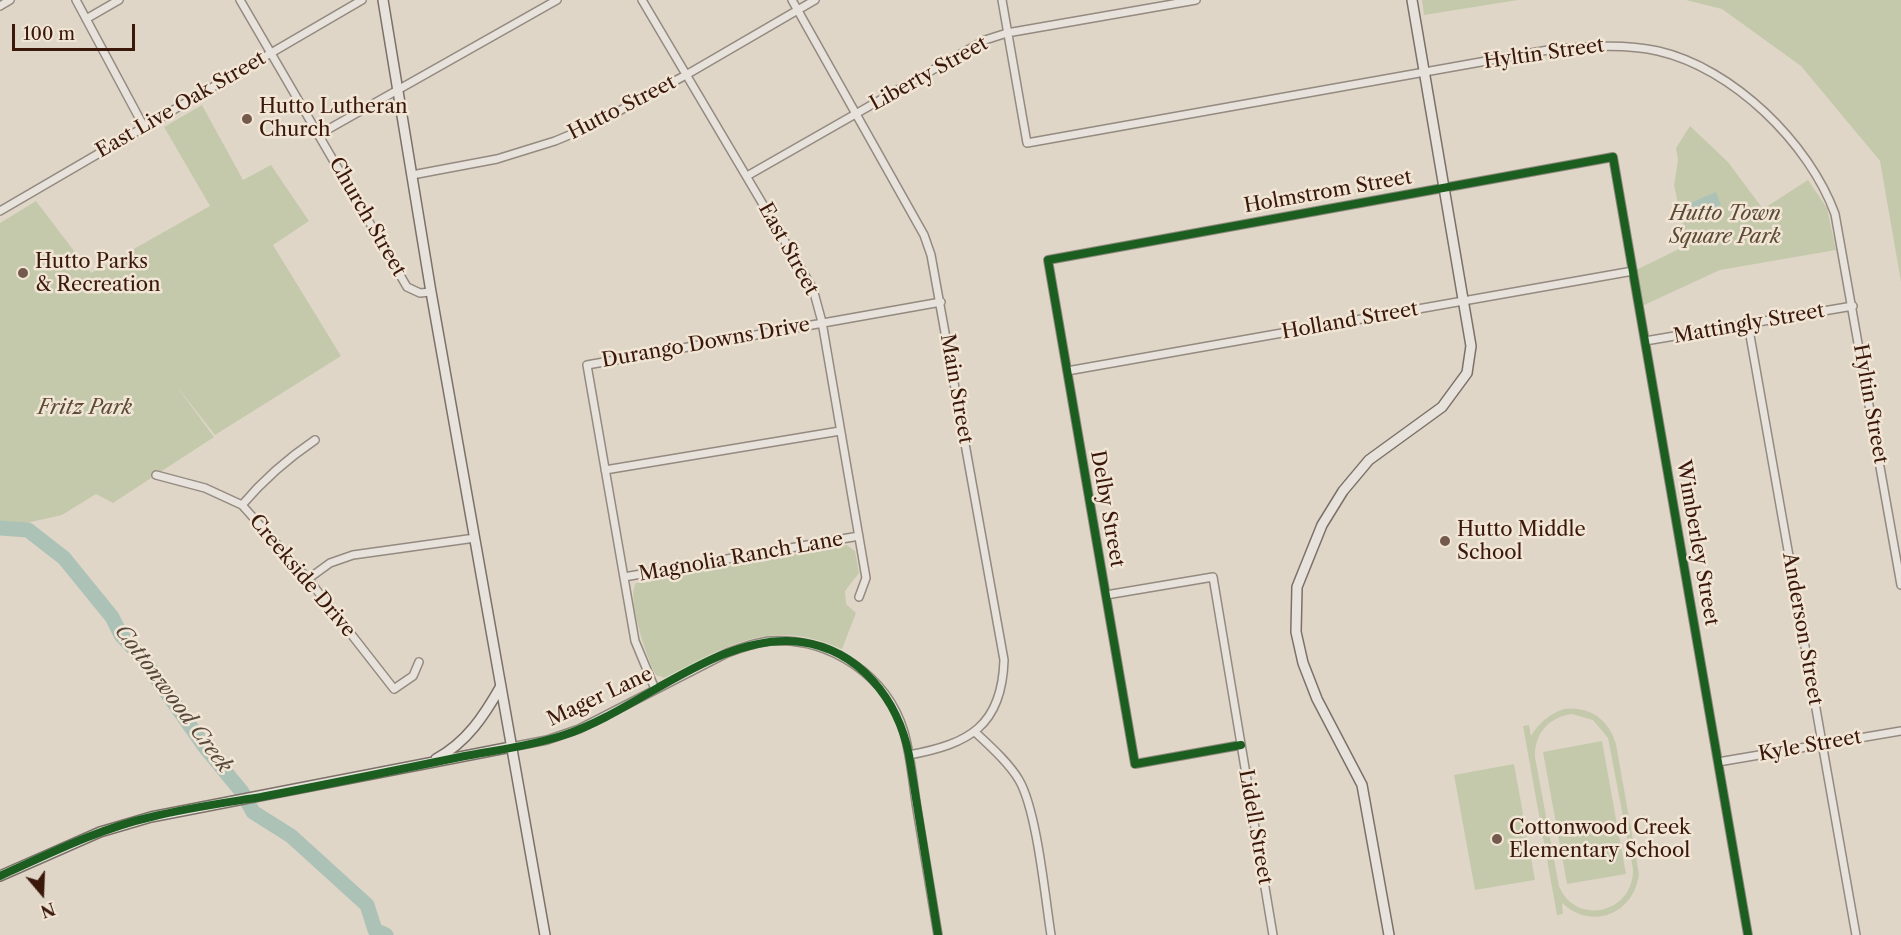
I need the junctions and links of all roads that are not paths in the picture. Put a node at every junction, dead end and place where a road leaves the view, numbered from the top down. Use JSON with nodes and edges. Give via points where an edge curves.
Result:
{"nodes":[{"id":1,"x":10,"y":0,"type":"edge"},
{"id":2,"x":76,"y":0,"type":"edge"},
{"id":3,"x":119,"y":0,"type":"edge"},
{"id":4,"x":240,"y":0,"type":"edge"},
{"id":5,"x":362,"y":0,"type":"edge"},
{"id":6,"x":383,"y":0,"type":"edge"},
{"id":7,"x":557,"y":0,"type":"edge"},
{"id":8,"x":642,"y":0,"type":"edge"},
{"id":9,"x":792,"y":0,"type":"edge"},
{"id":10,"x":815,"y":0,"type":"edge"},
{"id":11,"x":1002,"y":0,"type":"edge"},
{"id":12,"x":1196,"y":0,"type":"edge"},
{"id":13,"x":1412,"y":0,"type":"edge"},
{"id":14,"x":0,"y":6,"type":"edge"},
{"id":15,"x":798,"y":10,"type":"junction"},
{"id":16,"x":86,"y":19,"type":"junction"},
{"id":17,"x":1007,"y":33,"type":"junction"},
{"id":18,"x":270,"y":53,"type":"junction"},
{"id":19,"x":1425,"y":73,"type":"junction"},
{"id":20,"x":686,"y":75,"type":"junction"},
{"id":21,"x":398,"y":88,"type":"junction"},
{"id":22,"x":856,"y":114,"type":"junction"},
{"id":23,"x":144,"y":127,"type":"junction"},
{"id":24,"x":318,"y":135,"type":"junction"},
{"id":25,"x":1613,"y":158,"type":"joint"},
{"id":26,"x":412,"y":176,"type":"junction"},
{"id":27,"x":747,"y":176,"type":"junction"},
{"id":28,"x":1445,"y":188,"type":"junction"},
{"id":29,"x":0,"y":211,"type":"edge"},
{"id":30,"x":1048,"y":260,"type":"joint"},
{"id":31,"x":1633,"y":271,"type":"junction"},
{"id":32,"x":431,"y":292,"type":"junction"},
{"id":33,"x":1465,"y":301,"type":"junction"},
{"id":34,"x":941,"y":302,"type":"junction"},
{"id":35,"x":1853,"y":306,"type":"junction"},
{"id":36,"x":822,"y":322,"type":"junction"},
{"id":37,"x":1749,"y":324,"type":"junction"},
{"id":38,"x":1645,"y":341,"type":"junction"},
{"id":39,"x":1066,"y":371,"type":"junction"},
{"id":40,"x":840,"y":430,"type":"junction"},
{"id":41,"x":315,"y":440,"type":"dead end"},
{"id":42,"x":605,"y":470,"type":"junction"},
{"id":43,"x":156,"y":475,"type":"dead end"},
{"id":44,"x":242,"y":505,"type":"junction"},
{"id":45,"x":859,"y":536,"type":"junction"},
{"id":46,"x":476,"y":538,"type":"junction"},
{"id":47,"x":624,"y":577,"type":"junction"},
{"id":48,"x":308,"y":579,"type":"junction"},
{"id":49,"x":1901,"y":585,"type":"edge"},
{"id":50,"x":1106,"y":595,"type":"junction"},
{"id":51,"x":859,"y":597,"type":"dead end"},
{"id":52,"x":419,"y":662,"type":"dead end"},
{"id":53,"x":501,"y":686,"type":"junction"},
{"id":54,"x":656,"y":689,"type":"junction"},
{"id":55,"x":1901,"y":731,"type":"edge"},
{"id":56,"x":975,"y":732,"type":"junction"},
{"id":57,"x":1822,"y":744,"type":"junction"},
{"id":58,"x":1241,"y":745,"type":"junction"},
{"id":59,"x":511,"y":747,"type":"junction"},
{"id":60,"x":909,"y":755,"type":"junction"},
{"id":61,"x":1718,"y":762,"type":"junction"},
{"id":62,"x":426,"y":764,"type":"junction"},
{"id":63,"x":0,"y":876,"type":"edge"},
{"id":64,"x":545,"y":935,"type":"edge"},
{"id":65,"x":938,"y":935,"type":"edge"},
{"id":66,"x":1051,"y":935,"type":"edge"},
{"id":67,"x":1274,"y":935,"type":"edge"},
{"id":68,"x":1389,"y":935,"type":"edge"},
{"id":69,"x":1748,"y":935,"type":"edge"},
{"id":70,"x":1856,"y":935,"type":"edge"}],
"edges":[{"from":1,"to":14,"type":"street"},
{"from":2,"to":16,"type":"street"},
{"from":3,"to":16,"type":"street"},
{"from":4,"to":18,"type":"street","name":"Church Street"},
{"from":5,"to":18,"type":"street","name":"East Live Oak Street"},
{"from":6,"to":21,"type":"street"},
{"from":7,"to":21,"type":"street"},
{"from":8,"to":20,"type":"street","name":"East Street"},
{"from":9,"to":15,"type":"street","name":"Main Street"},
{"from":10,"to":15,"type":"street","name":"Hutto Street"},
{"from":11,"to":17,"type":"street"},
{"from":12,"to":17,"type":"street","name":"Liberty Street"},
{"from":13,"to":19,"type":"street"},
{"from":15,"to":20,"type":"street","name":"Hutto Street"},
{"from":15,"to":22,"type":"street","name":"Main Street"},
{"from":16,"to":23,"type":"street"},
{"from":17,"to":19,"type":"street","name":"Hyltin Street","via":[[1026,143]]},
{"from":17,"to":22,"type":"street","name":"Liberty Street","via":[[965,50]]},
{"from":18,"to":23,"type":"street","name":"East Live Oak Street"},
{"from":18,"to":24,"type":"street","name":"Church Street"},
{"from":19,"to":28,"type":"street"},
{"from":19,"to":35,"type":"street","name":"Hyltin Street","via":[[1548,50],[1612,45],[1659,51],[1699,65],[1735,87],[1767,114],[1828,194]]},
{"from":20,"to":26,"type":"street","name":"Hutto Street","via":[[555,141],[497,159]]},
{"from":20,"to":27,"type":"street","name":"East Street"},
{"from":21,"to":24,"type":"street"},
{"from":21,"to":26,"type":"street"},
{"from":22,"to":27,"type":"street","name":"Liberty Street"},
{"from":22,"to":34,"type":"street","name":"Main Street","via":[[924,235]]},
{"from":23,"to":29,"type":"street","name":"East Live Oak Street"},
{"from":24,"to":32,"type":"street","name":"Church Street","via":[[407,286],[420,293]]},
{"from":25,"to":28,"type":"street","name":"Holmstrom Street"},
{"from":25,"to":31,"type":"street","name":"Wimberley Street"},
{"from":26,"to":32,"type":"street"},
{"from":27,"to":36,"type":"street","name":"East Street","via":[[813,289]]},
{"from":28,"to":30,"type":"street","name":"Holmstrom Street"},
{"from":28,"to":33,"type":"street"},
{"from":30,"to":39,"type":"street","name":"Delby Street"},
{"from":31,"to":33,"type":"street","name":"Holland Street"},
{"from":31,"to":38,"type":"street","name":"Wimberley Street"},
{"from":32,"to":46,"type":"street"},
{"from":33,"to":39,"type":"street","name":"Holland Street"},
{"from":33,"to":68,"type":"street","via":[[1472,345],[1467,374],[1442,406],[1369,460],[1343,491],[1322,525],[1297,587],[1296,632],[1303,663],[1317,699],[1362,785]]},
{"from":34,"to":36,"type":"street","name":"Durango Downs Drive"},
{"from":34,"to":56,"type":"street","name":"Main Street","via":[[1004,660],[1002,691],[990,716]]},
{"from":35,"to":37,"type":"street","name":"Mattingly Street"},
{"from":35,"to":49,"type":"street","name":"Hyltin Street"},
{"from":36,"to":40,"type":"street","name":"East Street"},
{"from":36,"to":42,"type":"street","name":"Durango Downs Drive","via":[[587,365]]},
{"from":37,"to":38,"type":"street","name":"Mattingly Street"},
{"from":37,"to":57,"type":"street","name":"Anderson Street"},
{"from":38,"to":61,"type":"street","name":"Wimberley Street"},
{"from":39,"to":50,"type":"street","name":"Delby Street"},
{"from":40,"to":42,"type":"street"},
{"from":40,"to":45,"type":"street","name":"East Street"},
{"from":41,"to":44,"type":"street","via":[[287,459]]},
{"from":42,"to":47,"type":"street","name":"Durango Downs Drive"},
{"from":43,"to":44,"type":"street","name":"Creekside Drive","via":[[205,488]]},
{"from":44,"to":48,"type":"street","name":"Creekside Drive"},
{"from":45,"to":47,"type":"street","name":"Magnolia Ranch Lane"},
{"from":45,"to":51,"type":"street","name":"East Street","via":[[866,578]]},
{"from":46,"to":48,"type":"street","via":[[353,555],[330,563]]},
{"from":46,"to":53,"type":"street"},
{"from":47,"to":54,"type":"street","name":"Durango Downs Drive","via":[[638,650]]},
{"from":48,"to":52,"type":"street","name":"Creekside Drive","via":[[394,689],[413,676]]},
{"from":50,"to":58,"type":"street","name":"Lidell Street","via":[[1213,577]]},
{"from":50,"to":58,"type":"street","name":"Delby Street","via":[[1135,764]]},
{"from":53,"to":59,"type":"street"},
{"from":53,"to":62,"type":"street","via":[[465,738]]},
{"from":54,"to":59,"type":"street","name":"Mager Lane","via":[[564,735]]},
{"from":54,"to":60,"type":"street","name":"Mager Lane","via":[[750,644],[781,641],[822,646],[860,668],[884,694],[904,731]]},
{"from":55,"to":57,"type":"street","name":"Kyle Street"},
{"from":56,"to":60,"type":"street","name":"Main Street","via":[[956,744]]},
{"from":56,"to":66,"type":"street","via":[[1005,763],[1023,790]]},
{"from":57,"to":61,"type":"street","name":"Kyle Street"},
{"from":57,"to":70,"type":"street","name":"Anderson Street"},
{"from":58,"to":67,"type":"street","name":"Lidell Street"},
{"from":59,"to":62,"type":"street","name":"Mager Lane"},
{"from":59,"to":64,"type":"street"},
{"from":60,"to":65,"type":"street","name":"Mager Lane"},
{"from":61,"to":69,"type":"street","name":"Wimberley Street"},
{"from":62,"to":63,"type":"street","name":"Mager Lane","via":[[151,817],[100,832]]}]}
